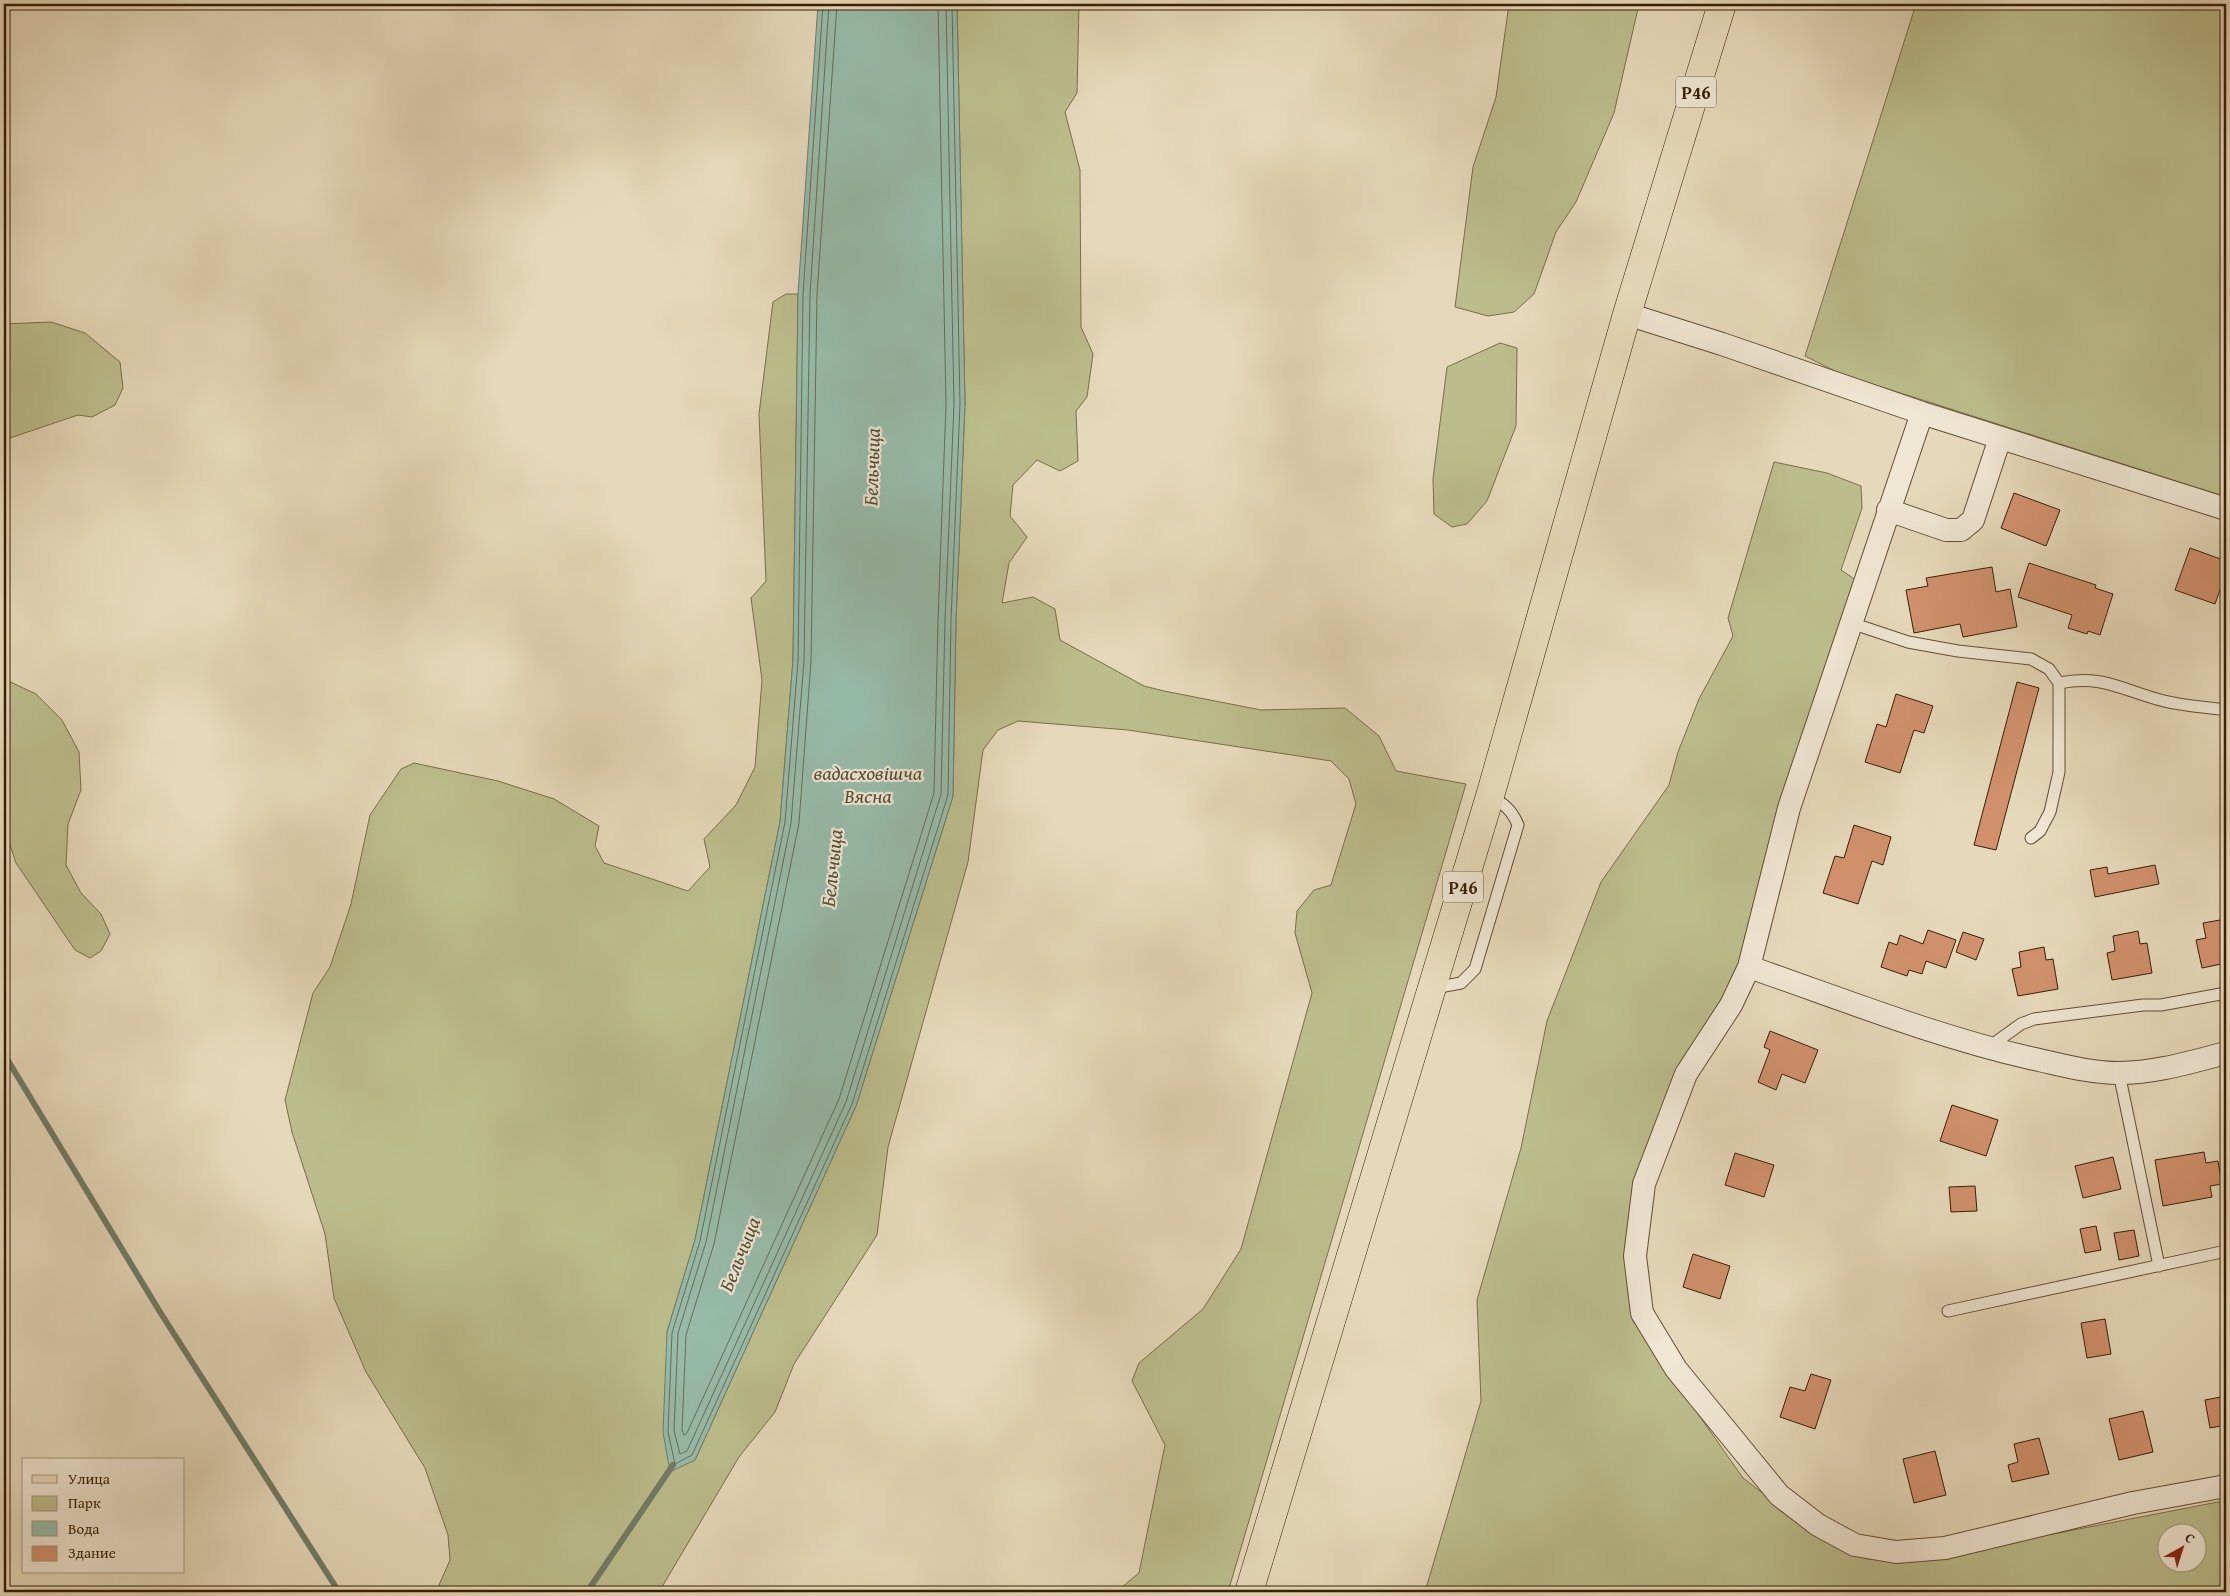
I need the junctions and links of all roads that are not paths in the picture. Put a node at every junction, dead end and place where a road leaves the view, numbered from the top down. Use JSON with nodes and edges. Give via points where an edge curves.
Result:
{"nodes":[{"id":1,"x":1722,"y":4,"type":"edge"},
{"id":2,"x":1627,"y":314,"type":"junction"},
{"id":3,"x":1922,"y":413,"type":"junction"},
{"id":4,"x":2000,"y":438,"type":"junction"},
{"id":5,"x":2226,"y":509,"type":"edge"},
{"id":6,"x":1888,"y":510,"type":"junction"},
{"id":7,"x":1851,"y":623,"type":"junction"},
{"id":8,"x":2059,"y":683,"type":"junction"},
{"id":9,"x":2226,"y":710,"type":"edge"},
{"id":10,"x":2031,"y":838,"type":"dead end"},
{"id":11,"x":1749,"y":967,"type":"junction"},
{"id":12,"x":2226,"y":993,"type":"edge"},
{"id":13,"x":1988,"y":1048,"type":"junction"},
{"id":14,"x":2226,"y":1053,"type":"edge"},
{"id":15,"x":2119,"y":1073,"type":"junction"},
{"id":16,"x":2226,"y":1251,"type":"edge"},
{"id":17,"x":2159,"y":1266,"type":"junction"},
{"id":18,"x":1948,"y":1310,"type":"dead end"},
{"id":19,"x":2226,"y":1486,"type":"edge"},
{"id":20,"x":1249,"y":1592,"type":"edge"}],
"edges":[{"from":1,"to":2,"type":"main road","number":"Р46"},
{"from":2,"to":3,"type":"street"},
{"from":2,"to":20,"type":"main road","number":"Р46","via":[[1490,796]]},
{"from":3,"to":4,"type":"street"},
{"from":3,"to":6,"type":"street"},
{"from":4,"to":5,"type":"street"},
{"from":4,"to":6,"type":"street","via":[[1973,520],[1961,530],[1946,530]]},
{"from":6,"to":7,"type":"street"},
{"from":7,"to":8,"type":"lane","via":[[1908,642],[2032,659],[2049,669]]},
{"from":7,"to":11,"type":"street","via":[[1789,808]]},
{"from":8,"to":9,"type":"lane","via":[[2096,680],[2165,701]]},
{"from":8,"to":10,"type":"lane","via":[[2059,772],[2050,812],[2040,831]]},
{"from":11,"to":13,"type":"street"},
{"from":11,"to":19,"type":"street","via":[[1731,1005],[1686,1074],[1644,1184],[1635,1256],[1642,1313],[1666,1353],[1779,1495],[1818,1525],[1856,1545],[1896,1552],[1945,1548],[1986,1540],[2132,1503]]},
{"from":12,"to":13,"type":"lane","via":[[2161,1005],[2034,1019],[2021,1024]]},
{"from":13,"to":15,"type":"street","via":[[2081,1069]]},
{"from":14,"to":15,"type":"street","via":[[2179,1066]]},
{"from":15,"to":17,"type":"lane"},
{"from":16,"to":17,"type":"lane"},
{"from":17,"to":18,"type":"lane"}]}
